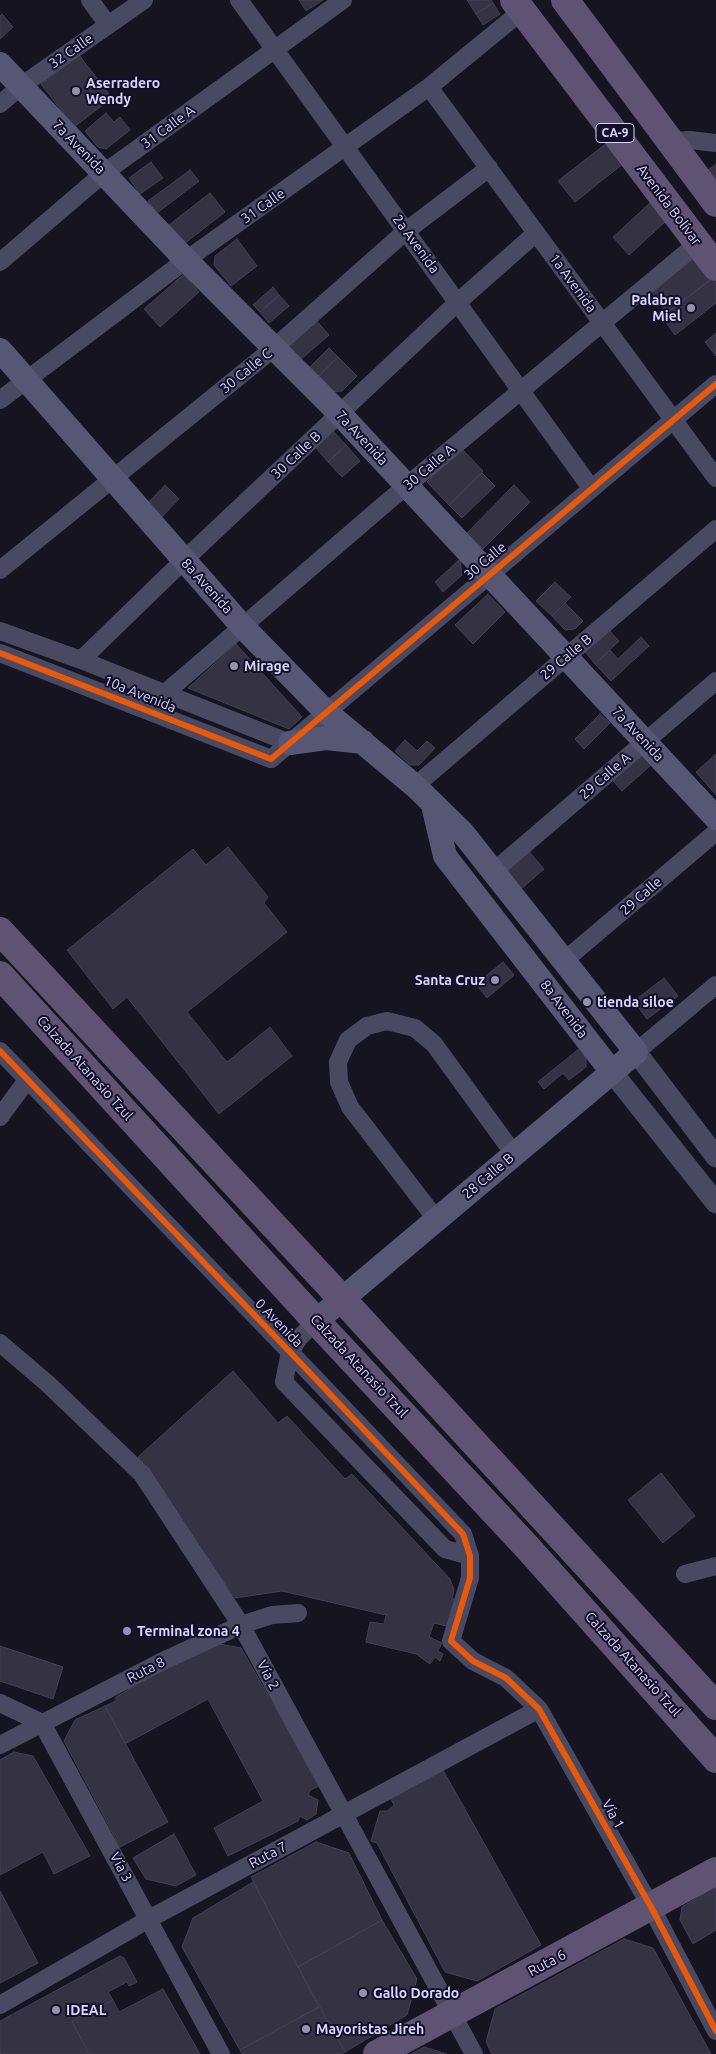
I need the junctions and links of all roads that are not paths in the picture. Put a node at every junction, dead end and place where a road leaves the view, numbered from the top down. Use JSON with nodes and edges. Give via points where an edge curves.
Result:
{"nodes":[{"id":1,"x":90,"y":0,"type":"edge"},
{"id":2,"x":144,"y":0,"type":"edge"},
{"id":3,"x":239,"y":0,"type":"edge"},
{"id":4,"x":343,"y":0,"type":"edge"},
{"id":5,"x":566,"y":0,"type":"edge"},
{"id":6,"x":519,"y":5,"type":"edge"},
{"id":7,"x":108,"y":25,"type":"junction"},
{"id":8,"x":276,"y":49,"type":"junction"},
{"id":9,"x":0,"y":64,"type":"edge"},
{"id":10,"x":21,"y":86,"type":"junction"},
{"id":11,"x":429,"y":88,"type":"junction"},
{"id":12,"x":0,"y":104,"type":"edge"},
{"id":13,"x":670,"y":142,"type":"junction"},
{"id":14,"x":716,"y":143,"type":"edge"},
{"id":15,"x":347,"y":147,"type":"junction"},
{"id":16,"x":489,"y":168,"type":"junction"},
{"id":17,"x":104,"y":173,"type":"junction"},
{"id":18,"x":716,"y":202,"type":"edge"},
{"id":19,"x":406,"y":231,"type":"junction"},
{"id":20,"x":536,"y":233,"type":"junction"},
{"id":21,"x":698,"y":243,"type":"junction"},
{"id":22,"x":186,"y":260,"type":"junction"},
{"id":23,"x":0,"y":262,"type":"edge"},
{"id":24,"x":716,"y":267,"type":"edge"},
{"id":25,"x":458,"y":302,"type":"junction"},
{"id":26,"x":602,"y":322,"type":"junction"},
{"id":27,"x":274,"y":348,"type":"junction"},
{"id":28,"x":0,"y":350,"type":"edge"},
{"id":29,"x":27,"y":379,"type":"junction"},
{"id":30,"x":716,"y":384,"type":"edge"},
{"id":31,"x":520,"y":390,"type":"junction"},
{"id":32,"x":0,"y":400,"type":"edge"},
{"id":33,"x":340,"y":414,"type":"junction"},
{"id":34,"x":673,"y":420,"type":"junction"},
{"id":35,"x":112,"y":478,"type":"junction"},
{"id":36,"x":716,"y":478,"type":"edge"},
{"id":37,"x":407,"y":486,"type":"junction"},
{"id":38,"x":591,"y":488,"type":"junction"},
{"id":39,"x":716,"y":529,"type":"edge"},
{"id":40,"x":184,"y":560,"type":"junction"},
{"id":41,"x":0,"y":570,"type":"edge"},
{"id":42,"x":489,"y":574,"type":"junction"},
{"id":43,"x":242,"y":626,"type":"junction"},
{"id":44,"x":0,"y":631,"type":"edge"},
{"id":45,"x":0,"y":652,"type":"edge"},
{"id":46,"x":566,"y":657,"type":"junction"},
{"id":47,"x":81,"y":660,"type":"junction"},
{"id":48,"x":716,"y":681,"type":"edge"},
{"id":49,"x":164,"y":694,"type":"junction"},
{"id":50,"x":326,"y":712,"type":"junction"},
{"id":51,"x":363,"y":742,"type":"junction"},
{"id":52,"x":645,"y":742,"type":"junction"},
{"id":53,"x":290,"y":743,"type":"junction"},
{"id":54,"x":271,"y":759,"type":"joint"},
{"id":55,"x":415,"y":786,"type":"junction"},
{"id":56,"x":433,"y":805,"type":"junction"},
{"id":57,"x":716,"y":818,"type":"edge"},
{"id":58,"x":716,"y":832,"type":"edge"},
{"id":59,"x":494,"y":871,"type":"junction"},
{"id":60,"x":0,"y":931,"type":"edge"},
{"id":61,"x":565,"y":960,"type":"junction"},
{"id":62,"x":0,"y":975,"type":"edge"},
{"id":63,"x":716,"y":985,"type":"edge"},
{"id":64,"x":0,"y":1050,"type":"edge"},
{"id":65,"x":636,"y":1052,"type":"junction"},
{"id":66,"x":612,"y":1072,"type":"junction"},
{"id":67,"x":27,"y":1080,"type":"junction"},
{"id":68,"x":0,"y":1117,"type":"edge"},
{"id":69,"x":713,"y":1147,"type":"edge"},
{"id":70,"x":514,"y":1154,"type":"junction"},
{"id":71,"x":716,"y":1204,"type":"edge"},
{"id":72,"x":436,"y":1219,"type":"junction"},
{"id":73,"x":342,"y":1299,"type":"junction"},
{"id":74,"x":316,"y":1321,"type":"junction"},
{"id":75,"x":0,"y":1343,"type":"edge"},
{"id":76,"x":290,"y":1352,"type":"junction"},
{"id":77,"x":470,"y":1556,"type":"junction"},
{"id":78,"x":716,"y":1566,"type":"edge"},
{"id":79,"x":686,"y":1574,"type":"dead end"},
{"id":80,"x":298,"y":1613,"type":"dead end"},
{"id":81,"x":242,"y":1625,"type":"junction"},
{"id":82,"x":451,"y":1641,"type":"joint"},
{"id":83,"x":0,"y":1703,"type":"edge"},
{"id":84,"x":716,"y":1706,"type":"edge"},
{"id":85,"x":539,"y":1709,"type":"junction"},
{"id":86,"x":42,"y":1723,"type":"junction"},
{"id":87,"x":0,"y":1745,"type":"edge"},
{"id":88,"x":716,"y":1759,"type":"edge"},
{"id":89,"x":344,"y":1815,"type":"junction"},
{"id":90,"x":716,"y":1872,"type":"edge"},
{"id":91,"x":651,"y":1907,"type":"junction"},
{"id":92,"x":149,"y":1919,"type":"junction"},
{"id":93,"x":0,"y":2005,"type":"edge"},
{"id":94,"x":452,"y":2014,"type":"junction"},
{"id":95,"x":716,"y":2032,"type":"edge"},
{"id":96,"x":221,"y":2054,"type":"edge"},
{"id":97,"x":377,"y":2054,"type":"edge"},
{"id":98,"x":474,"y":2054,"type":"edge"}],
"edges":[{"from":1,"to":7,"type":"street"},
{"from":2,"to":7,"type":"street","name":"32 Calle"},
{"from":3,"to":8,"type":"street","name":"2a Avenida"},
{"from":4,"to":8,"type":"street","name":"31 Calle A"},
{"from":5,"to":13,"type":"main road","number":"CA-9"},
{"from":6,"to":11,"type":"street","name":"31 Calle"},
{"from":6,"to":21,"type":"main road","name":"Avenida Bolívar","number":"CA-9"},
{"from":7,"to":10,"type":"street","name":"32 Calle"},
{"from":8,"to":15,"type":"street","name":"2a Avenida"},
{"from":8,"to":17,"type":"street","name":"31 Calle A"},
{"from":9,"to":10,"type":"main road","name":"7a Avenida"},
{"from":10,"to":12,"type":"street","name":"32 Calle"},
{"from":10,"to":17,"type":"main road","name":"7a Avenida"},
{"from":11,"to":15,"type":"street","name":"31 Calle"},
{"from":11,"to":16,"type":"street","name":"1a Avenida"},
{"from":13,"to":14,"type":"street"},
{"from":13,"to":18,"type":"main road","number":"CA-9"},
{"from":15,"to":19,"type":"street","name":"2a Avenida"},
{"from":15,"to":22,"type":"street","name":"31 Calle"},
{"from":16,"to":19,"type":"street","name":"30 Calle C"},
{"from":16,"to":20,"type":"street","name":"1a Avenida"},
{"from":17,"to":22,"type":"main road","name":"7a Avenida"},
{"from":17,"to":23,"type":"street","name":"31 Calle A"},
{"from":19,"to":25,"type":"street","name":"2a Avenida"},
{"from":19,"to":27,"type":"street","name":"30 Calle C"},
{"from":20,"to":25,"type":"street","name":"30 Calle B"},
{"from":20,"to":26,"type":"street","name":"1a Avenida"},
{"from":21,"to":24,"type":"main road","name":"Avenida Bolívar","number":"CA-9"},
{"from":21,"to":26,"type":"street","name":"30 Calle A"},
{"from":22,"to":27,"type":"main road","name":"7a Avenida"},
{"from":22,"to":29,"type":"street","name":"31 Calle"},
{"from":25,"to":31,"type":"street","name":"2a Avenida"},
{"from":25,"to":33,"type":"street","name":"30 Calle B"},
{"from":26,"to":31,"type":"street","name":"30 Calle A"},
{"from":26,"to":34,"type":"street","name":"1a Avenida"},
{"from":27,"to":33,"type":"main road","name":"7a Avenida"},
{"from":27,"to":35,"type":"street","name":"30 Calle C"},
{"from":28,"to":29,"type":"main road","name":"8a Avenida"},
{"from":29,"to":32,"type":"street","name":"31 Calle"},
{"from":29,"to":35,"type":"main road","name":"8a Avenida"},
{"from":30,"to":34,"type":"street","name":"30 Calle"},
{"from":31,"to":37,"type":"street","name":"30 Calle A"},
{"from":31,"to":38,"type":"street","name":"2a Avenida"},
{"from":33,"to":37,"type":"main road","name":"7a Avenida"},
{"from":33,"to":40,"type":"street","name":"30 Calle B"},
{"from":34,"to":36,"type":"street","name":"1a Avenida"},
{"from":34,"to":38,"type":"street","name":"30 Calle"},
{"from":35,"to":40,"type":"main road","name":"8a Avenida"},
{"from":35,"to":41,"type":"street","name":"30 Calle C"},
{"from":37,"to":42,"type":"main road","name":"7a Avenida"},
{"from":37,"to":43,"type":"street","name":"30 Calle A"},
{"from":38,"to":42,"type":"street","name":"30 Calle"},
{"from":39,"to":46,"type":"street","name":"29 Calle B"},
{"from":40,"to":43,"type":"main road","name":"8a Avenida"},
{"from":40,"to":47,"type":"street","name":"30 Calle B"},
{"from":42,"to":46,"type":"main road","name":"7a Avenida"},
{"from":42,"to":50,"type":"street","name":"30 Calle"},
{"from":43,"to":49,"type":"street","name":"30 Calle A"},
{"from":43,"to":50,"type":"main road","name":"8a Avenida"},
{"from":44,"to":47,"type":"street","name":"10a Avenida"},
{"from":45,"to":54,"type":"street","name":"10a Avenida"},
{"from":46,"to":52,"type":"main road","name":"7a Avenida"},
{"from":46,"to":55,"type":"street","name":"29 Calle B"},
{"from":47,"to":49,"type":"street","name":"10a Avenida"},
{"from":48,"to":52,"type":"street","name":"29 Calle A"},
{"from":49,"to":53,"type":"street","name":"10a Avenida"},
{"from":50,"to":51,"type":"main road","name":"8a Avenida"},
{"from":50,"to":53,"type":"street","name":"30 Calle"},
{"from":51,"to":53,"type":"main road","via":[[326,738]]},
{"from":51,"to":55,"type":"main road","name":"8a Avenida"},
{"from":52,"to":57,"type":"main road","name":"7a Avenida"},
{"from":52,"to":59,"type":"street","name":"29 Calle A"},
{"from":53,"to":54,"type":"street","name":"30 Calle"},
{"from":55,"to":56,"type":"main road","name":"8a Avenida"},
{"from":56,"to":59,"type":"main road","name":"8a Avenida","via":[[462,832]]},
{"from":56,"to":66,"type":"main road","name":"8a Avenida","via":[[446,856]]},
{"from":58,"to":61,"type":"street","name":"29 Calle"},
{"from":59,"to":61,"type":"main road","name":"8a Avenida"},
{"from":60,"to":73,"type":"main road"},
{"from":61,"to":65,"type":"main road","name":"8a Avenida"},
{"from":62,"to":74,"type":"main road","name":"Calzada Atanasio Tzul"},
{"from":63,"to":65,"type":"street","name":"28 Calle B"},
{"from":64,"to":67,"type":"street","name":"0 Avenida"},
{"from":65,"to":66,"type":"main road","name":"28 Calle B"},
{"from":65,"to":69,"type":"street","name":"8a Avenida"},
{"from":66,"to":70,"type":"main road","name":"28 Calle B"},
{"from":66,"to":71,"type":"street","name":"8a Avenida"},
{"from":67,"to":68,"type":"street"},
{"from":67,"to":76,"type":"street","name":"0 Avenida"},
{"from":70,"to":72,"type":"main road","name":"28 Calle B"},
{"from":70,"to":72,"type":"street","via":[[434,1044],[415,1028],[387,1021],[367,1026],[348,1040],[338,1062],[339,1082],[350,1106]]},
{"from":72,"to":73,"type":"main road","name":"28 Calle B"},
{"from":73,"to":74,"type":"main road","name":"28 Calle B"},
{"from":73,"to":84,"type":"main road"},
{"from":74,"to":76,"type":"street","name":"28 Calle B","via":[[298,1338]]},
{"from":74,"to":88,"type":"main road","name":"Calzada Atanasio Tzul","via":[[527,1547]]},
{"from":75,"to":81,"type":"street","name":"Vía 2","via":[[142,1474]]},
{"from":76,"to":77,"type":"street","name":"0 Avenida","via":[[463,1534]]},
{"from":76,"to":77,"type":"street","name":"28 Calle B","via":[[284,1382],[445,1549]]},
{"from":77,"to":82,"type":"street","name":"0 Avenida","via":[[470,1578]]},
{"from":78,"to":79,"type":"street"},
{"from":80,"to":81,"type":"street","name":"Ruta 8","via":[[272,1615]]},
{"from":81,"to":86,"type":"street","name":"Ruta 8","via":[[163,1660]]},
{"from":81,"to":89,"type":"street","name":"Vía 2"},
{"from":82,"to":85,"type":"street","name":"Vía 1","via":[[473,1661],[506,1678]]},
{"from":83,"to":86,"type":"street"},
{"from":85,"to":89,"type":"street","name":"Ruta 7"},
{"from":85,"to":91,"type":"street","name":"Vía 1"},
{"from":86,"to":87,"type":"street","name":"Ruta 8"},
{"from":86,"to":92,"type":"street","name":"Vía 3"},
{"from":89,"to":92,"type":"street","name":"Ruta 7"},
{"from":89,"to":94,"type":"street","name":"Vía 2"},
{"from":90,"to":91,"type":"main road","name":"Ruta 6"},
{"from":91,"to":94,"type":"main road","name":"Ruta 6"},
{"from":91,"to":95,"type":"street","name":"Vía 1"},
{"from":92,"to":93,"type":"street","name":"Ruta 7"},
{"from":92,"to":96,"type":"street","name":"Vía 3"},
{"from":94,"to":97,"type":"main road","name":"Ruta 6"},
{"from":94,"to":98,"type":"street","name":"Vía 2"}]}
